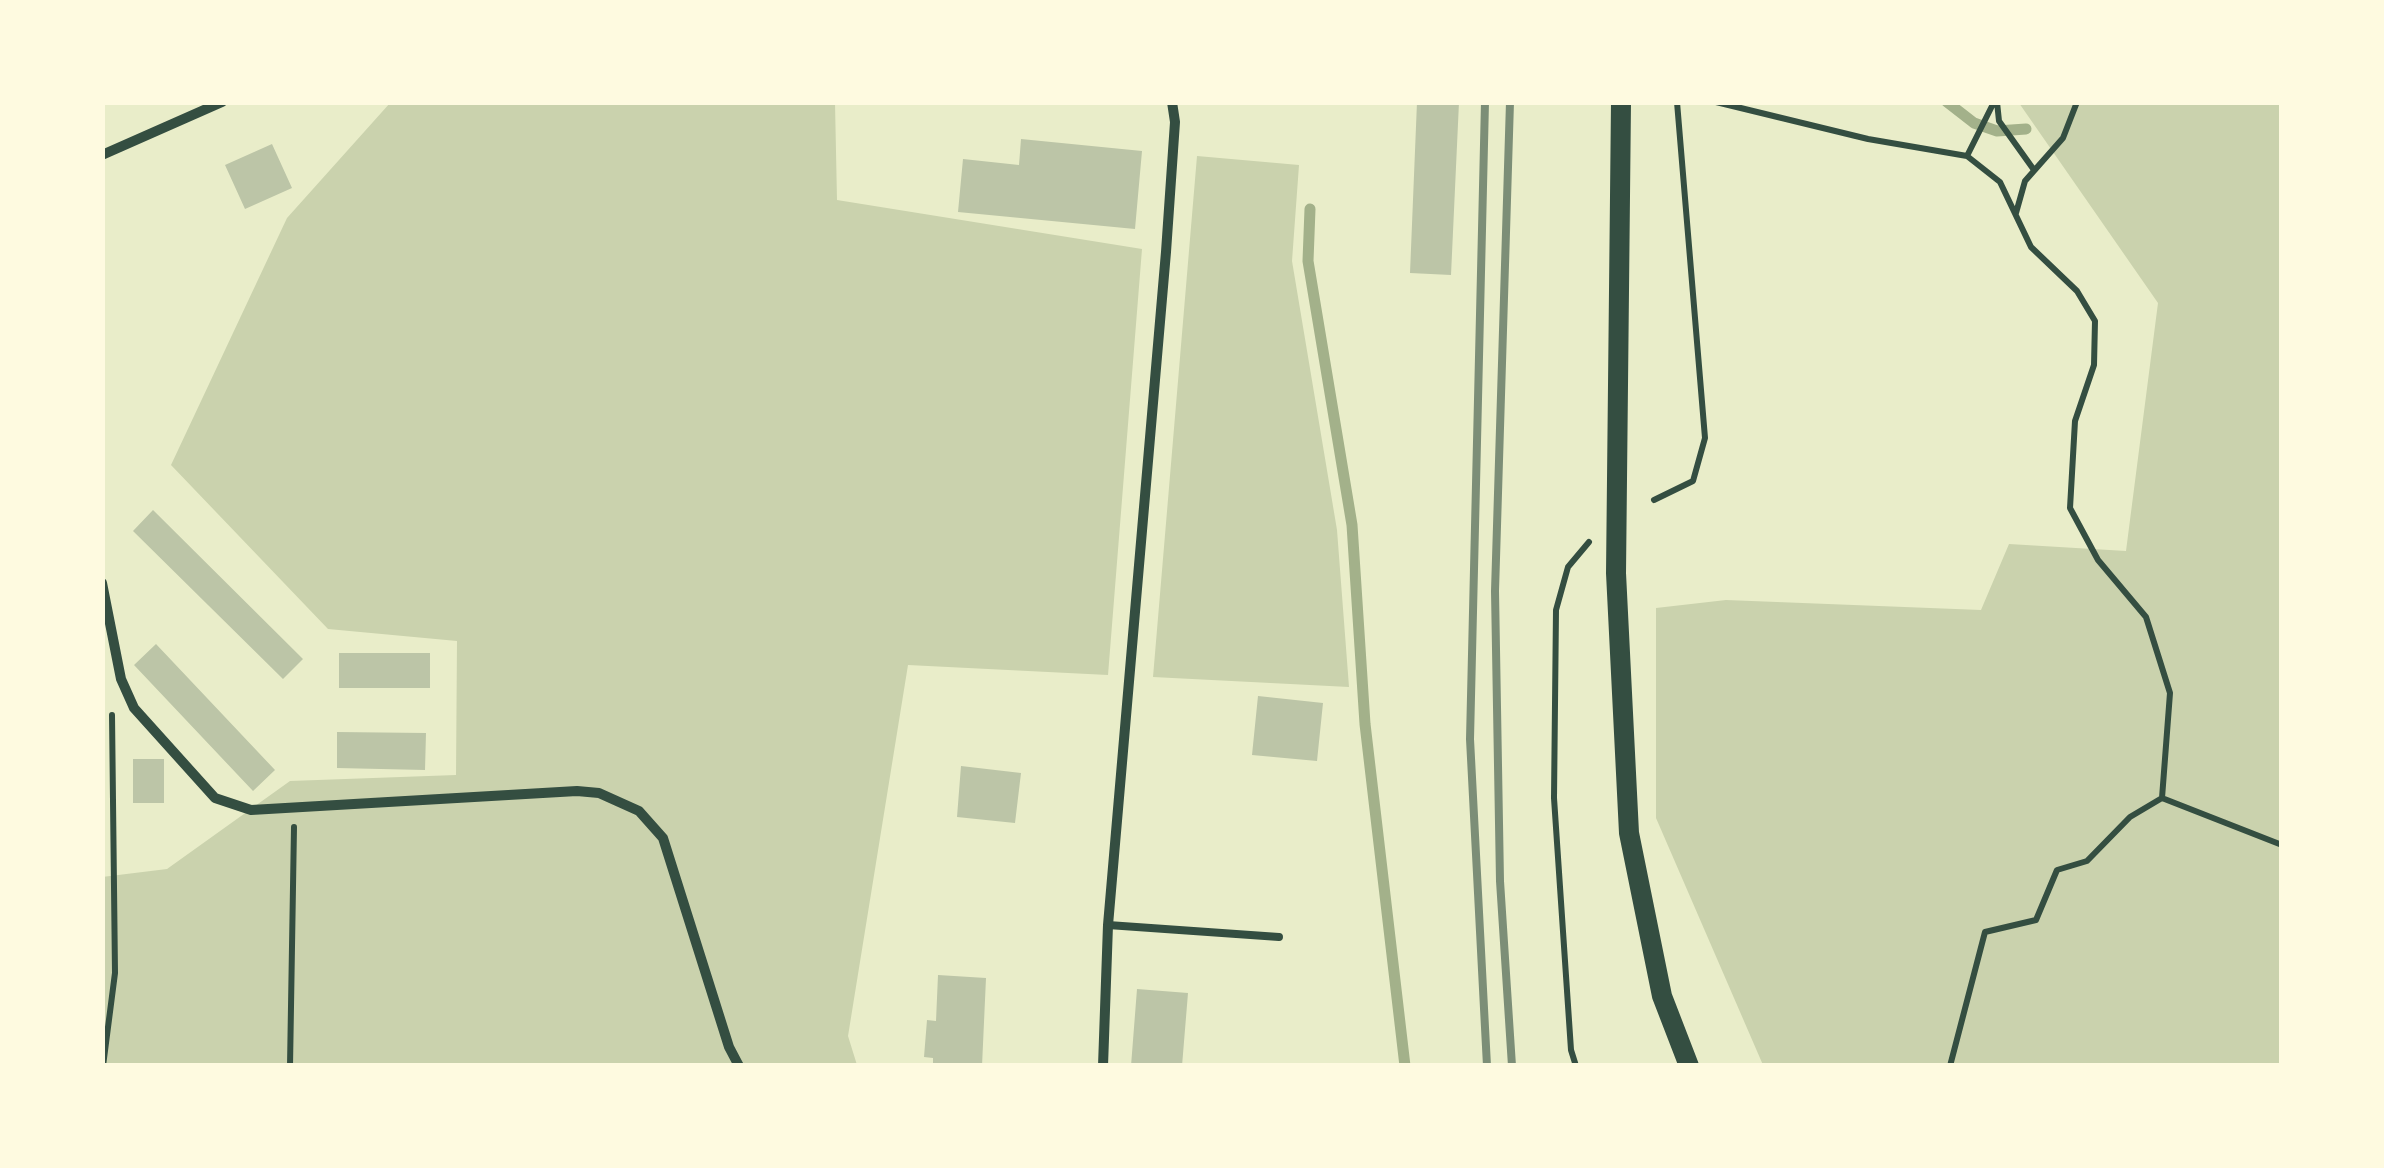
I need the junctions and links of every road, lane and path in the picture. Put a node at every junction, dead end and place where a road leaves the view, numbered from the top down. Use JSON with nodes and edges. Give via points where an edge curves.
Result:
{"nodes":[{"id":1,"x":222,"y":102,"type":"edge"},
{"id":2,"x":1172,"y":102,"type":"edge"},
{"id":3,"x":1621,"y":102,"type":"edge"},
{"id":4,"x":1677,"y":102,"type":"edge"},
{"id":5,"x":1716,"y":102,"type":"edge"},
{"id":6,"x":1995,"y":102,"type":"edge"},
{"id":7,"x":2077,"y":102,"type":"edge"},
{"id":8,"x":102,"y":155,"type":"edge"},
{"id":9,"x":1967,"y":156,"type":"junction"},
{"id":10,"x":2034,"y":170,"type":"junction"},
{"id":11,"x":2016,"y":215,"type":"junction"},
{"id":12,"x":1654,"y":500,"type":"dead end"},
{"id":13,"x":1599,"y":530,"type":"dead end"},
{"id":14,"x":102,"y":582,"type":"edge"},
{"id":15,"x":112,"y":701,"type":"dead end"},
{"id":16,"x":2162,"y":798,"type":"junction"},
{"id":17,"x":294,"y":807,"type":"junction"},
{"id":18,"x":2282,"y":845,"type":"edge"},
{"id":19,"x":1108,"y":925,"type":"junction"},
{"id":20,"x":1279,"y":937,"type":"dead end"},
{"id":21,"x":104,"y":1066,"type":"edge"},
{"id":22,"x":290,"y":1066,"type":"edge"},
{"id":23,"x":740,"y":1066,"type":"edge"},
{"id":24,"x":1103,"y":1066,"type":"edge"},
{"id":25,"x":1576,"y":1066,"type":"edge"},
{"id":26,"x":1690,"y":1066,"type":"edge"},
{"id":27,"x":1950,"y":1066,"type":"edge"}],
"edges":[{"from":1,"to":8,"type":"street"},
{"from":2,"to":19,"type":"street","via":[[1166,252]]},
{"from":3,"to":26,"type":"main road","via":[[1616,573],[1629,832],[1662,996]]},
{"from":4,"to":12,"type":"path","via":[[1705,438],[1694,481]]},
{"from":5,"to":9,"type":"path"},
{"from":6,"to":9,"type":"path"},
{"from":6,"to":10,"type":"path","via":[[1999,121]]},
{"from":7,"to":10,"type":"path","via":[[2063,138]]},
{"from":9,"to":11,"type":"path","via":[[2000,182]]},
{"from":10,"to":11,"type":"path"},
{"from":11,"to":16,"type":"path","via":[[2031,247],[2077,291],[2095,321],[2094,365],[2075,421],[2070,508],[2098,560],[2146,617],[2170,693]]},
{"from":13,"to":25,"type":"path","via":[[1568,568],[1556,610],[1554,798]]},
{"from":14,"to":17,"type":"street","via":[[121,679],[154,733],[215,798],[251,810]]},
{"from":15,"to":21,"type":"path","via":[[115,973]]},
{"from":16,"to":18,"type":"path"},
{"from":16,"to":27,"type":"path","via":[[2130,817],[2087,861],[2057,870],[2036,920],[1985,932]]},
{"from":17,"to":22,"type":"path"},
{"from":17,"to":23,"type":"street","via":[[577,791],[622,801],[648,821],[670,855]]},
{"from":19,"to":20,"type":"lane"},
{"from":19,"to":24,"type":"street"}]}
